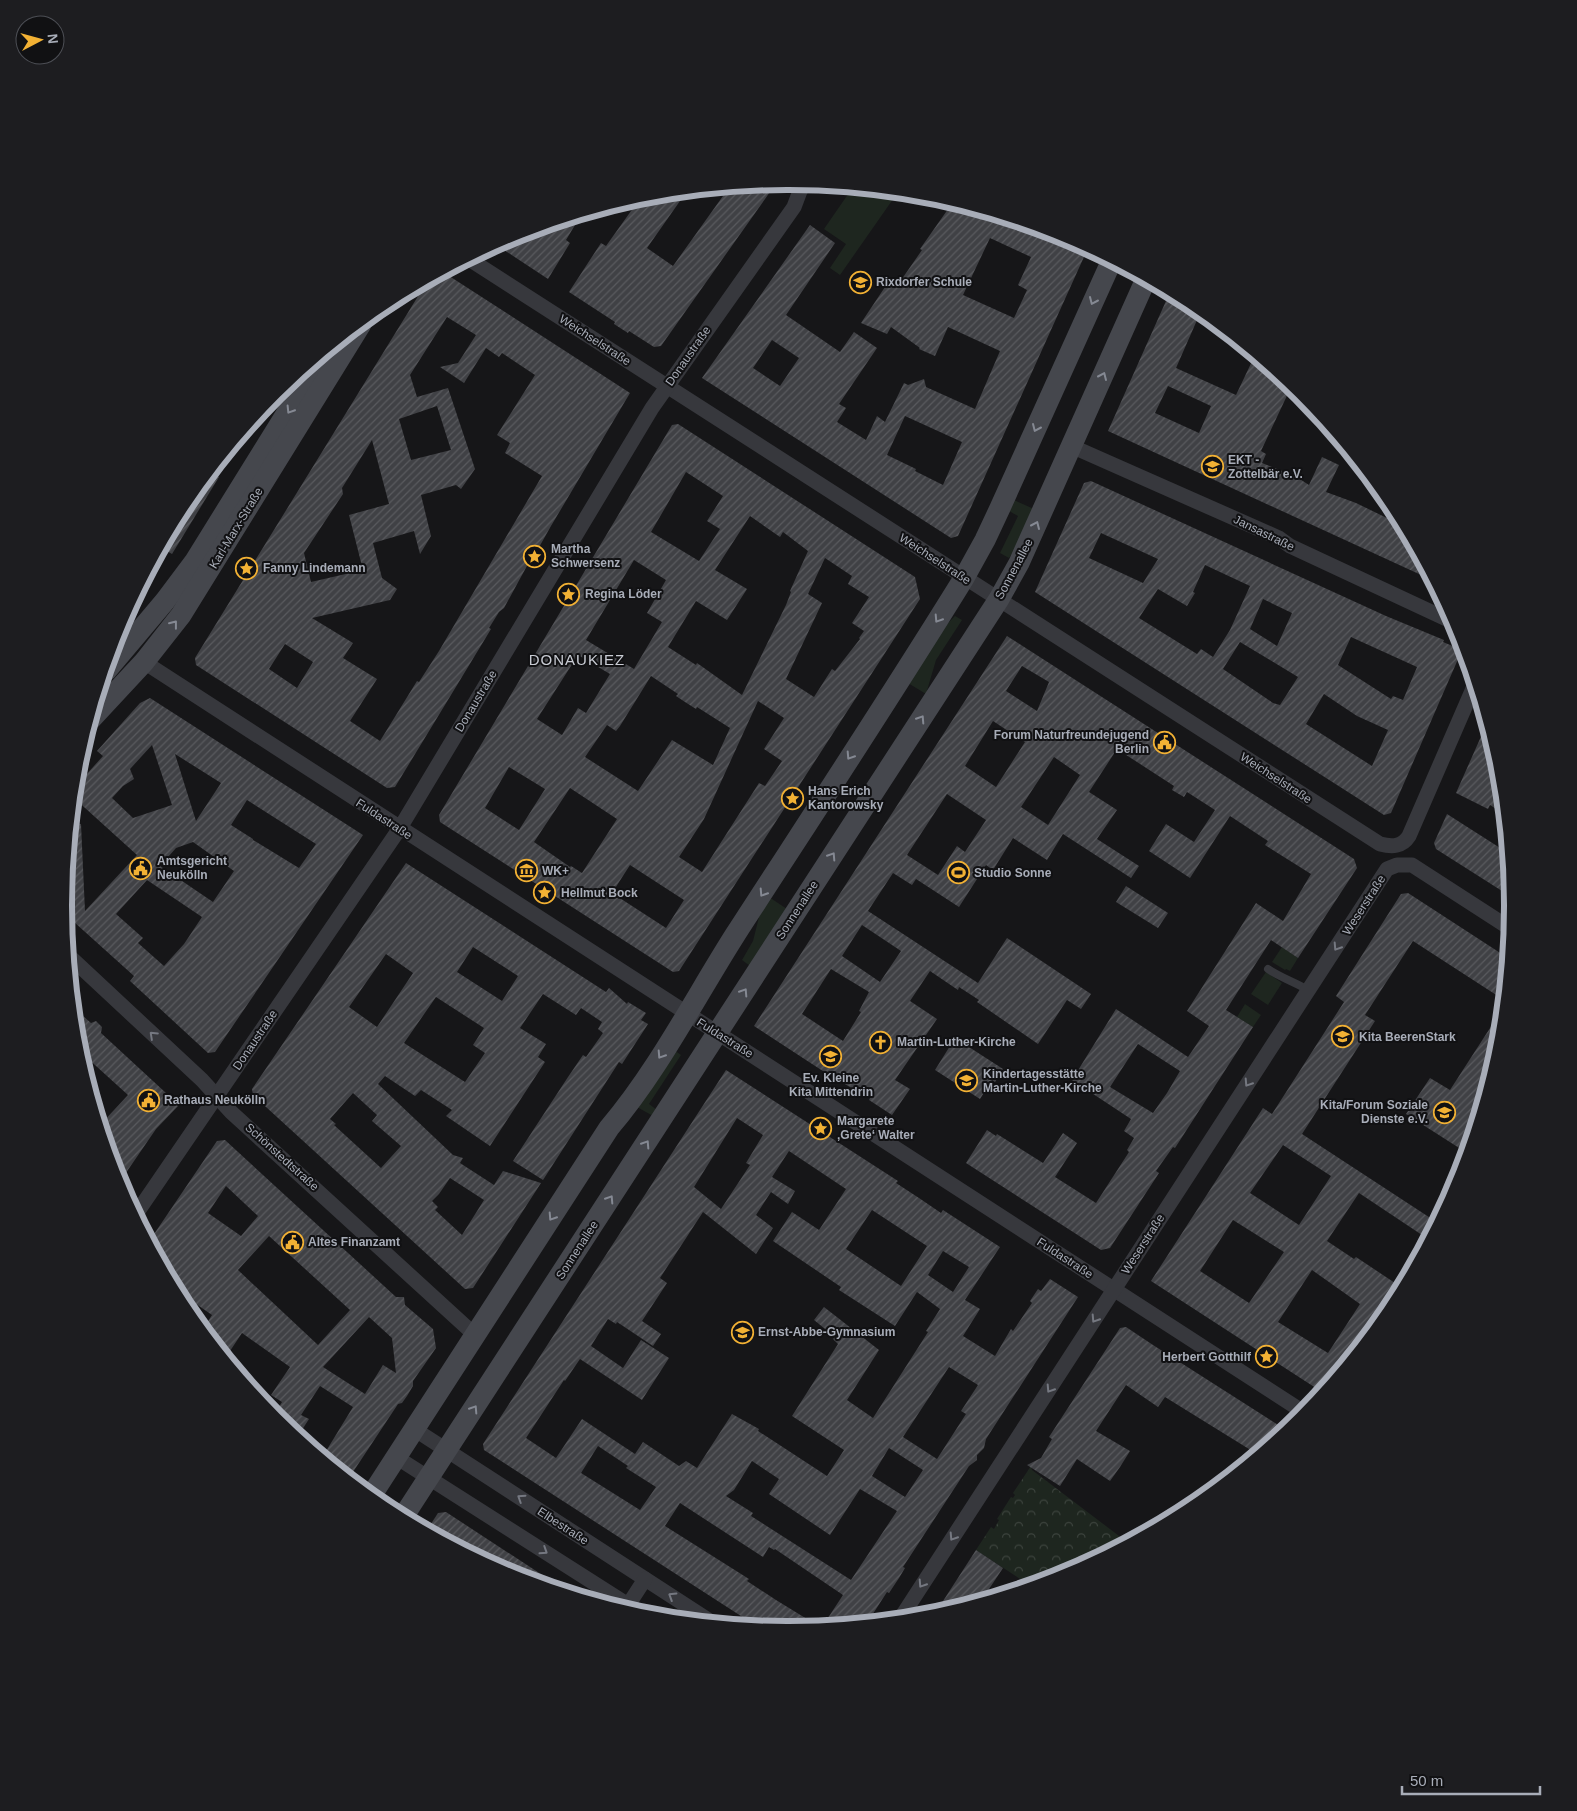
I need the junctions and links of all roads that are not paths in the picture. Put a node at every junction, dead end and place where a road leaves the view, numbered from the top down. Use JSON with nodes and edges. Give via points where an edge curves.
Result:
{"nodes":[{"id":1,"x":801,"y":190,"type":"edge"},
{"id":2,"x":475,"y":262,"type":"edge"},
{"id":3,"x":1110,"y":265,"type":"edge"},
{"id":4,"x":1144,"y":284,"type":"edge"},
{"id":5,"x":351,"y":339,"type":"edge"},
{"id":6,"x":314,"y":369,"type":"edge"},
{"id":7,"x":667,"y":387,"type":"junction"},
{"id":8,"x":1071,"y":446,"type":"junction"},
{"id":9,"x":964,"y":578,"type":"junction"},
{"id":10,"x":999,"y":599,"type":"junction"},
{"id":11,"x":1444,"y":618,"type":"edge"},
{"id":12,"x":116,"y":659,"type":"edge"},
{"id":13,"x":144,"y":662,"type":"junction"},
{"id":14,"x":110,"y":675,"type":"edge"},
{"id":15,"x":1472,"y":692,"type":"edge"},
{"id":16,"x":101,"y":707,"type":"edge"},
{"id":17,"x":400,"y":828,"type":"junction"},
{"id":18,"x":1504,"y":924,"type":"edge"},
{"id":19,"x":75,"y":962,"type":"edge"},
{"id":20,"x":1268,"y":969,"type":"dead end"},
{"id":21,"x":1308,"y":990,"type":"junction"},
{"id":22,"x":686,"y":1014,"type":"junction"},
{"id":23,"x":717,"y":1033,"type":"junction"},
{"id":24,"x":217,"y":1096,"type":"junction"},
{"id":25,"x":140,"y":1208,"type":"edge"},
{"id":26,"x":1114,"y":1289,"type":"junction"},
{"id":27,"x":475,"y":1335,"type":"junction"},
{"id":28,"x":1298,"y":1409,"type":"edge"},
{"id":29,"x":414,"y":1429,"type":"junction"},
{"id":30,"x":447,"y":1450,"type":"junction"},
{"id":31,"x":396,"y":1457,"type":"junction"},
{"id":32,"x":429,"y":1477,"type":"junction"},
{"id":33,"x":375,"y":1490,"type":"edge"},
{"id":34,"x":407,"y":1511,"type":"edge"},
{"id":35,"x":645,"y":1579,"type":"junction"},
{"id":36,"x":617,"y":1600,"type":"edge"},
{"id":37,"x":629,"y":1603,"type":"edge"},
{"id":38,"x":905,"y":1612,"type":"edge"},
{"id":39,"x":702,"y":1616,"type":"edge"}],
"edges":[{"from":1,"to":7,"type":"street","name":"Donaustraße","via":[[794,208]]},
{"from":2,"to":7,"type":"street","name":"Weichselstraße"},
{"from":3,"to":9,"type":"main road","one_way":true,"via":[[1000,508]]},
{"from":8,"to":4,"type":"main road","name":"Sonnenallee","one_way":true},
{"from":13,"to":5,"type":"main road","name":"Karl-Marx-Straße","one_way":true,"via":[[194,595]]},
{"from":6,"to":12,"type":"main road","name":"Karl-Marx-Straße","one_way":true,"via":[[195,561]]},
{"from":7,"to":9,"type":"street","name":"Weichselstraße"},
{"from":7,"to":17,"type":"street","name":"Donaustraße"},
{"from":10,"to":8,"type":"main road","name":"Sonnenallee","one_way":true,"via":[[1019,563]]},
{"from":8,"to":11,"type":"street","name":"Jansastraße","via":[[1279,538]]},
{"from":9,"to":10,"type":"street","name":"Weichselstraße"},
{"from":9,"to":22,"type":"main road","one_way":true},
{"from":10,"to":15,"type":"street","name":"Weichselstraße","via":[[1380,844],[1394,846],[1405,842]]},
{"from":23,"to":10,"type":"main road","name":"Sonnenallee","one_way":true},
{"from":13,"to":14,"type":"main road"},
{"from":13,"to":16,"type":"main road","name":"Karl-Marx-Straße"},
{"from":13,"to":17,"type":"street","name":"Fuldastraße"},
{"from":17,"to":22,"type":"street","name":"Fuldastraße"},
{"from":17,"to":24,"type":"street","name":"Donaustraße"},
{"from":18,"to":21,"type":"street","name":"Weserstraße","one_way":true,"via":[[1412,865],[1397,865],[1387,869]]},
{"from":24,"to":19,"type":"street","name":"Schönstedtstraße","one_way":true},
{"from":20,"to":21,"type":"lane"},
{"from":21,"to":26,"type":"street","name":"Weserstraße","one_way":true},
{"from":22,"to":23,"type":"street","name":"Fuldastraße"},
{"from":22,"to":27,"type":"main road","one_way":true},
{"from":23,"to":26,"type":"street","name":"Fuldastraße"},
{"from":30,"to":23,"type":"main road","name":"Sonnenallee","one_way":true},
{"from":24,"to":25,"type":"street","name":"Donaustraße"},
{"from":24,"to":27,"type":"street","name":"Schönstedtstraße"},
{"from":26,"to":28,"type":"street","name":"Fuldastraße"},
{"from":26,"to":38,"type":"street","name":"Weserstraße","one_way":true},
{"from":27,"to":29,"type":"main road"},
{"from":29,"to":30,"type":"street","name":"Elbestraße"},
{"from":29,"to":31,"type":"main road"},
{"from":30,"to":32,"type":"main road","name":"Sonnenallee"},
{"from":35,"to":30,"type":"street","name":"Elbestraße","one_way":true},
{"from":31,"to":32,"type":"street"},
{"from":31,"to":33,"type":"main road"},
{"from":32,"to":34,"type":"main road","name":"Sonnenallee"},
{"from":32,"to":36,"type":"street","one_way":true},
{"from":35,"to":37,"type":"street"},
{"from":39,"to":35,"type":"street","name":"Elbestraße","one_way":true}]}
